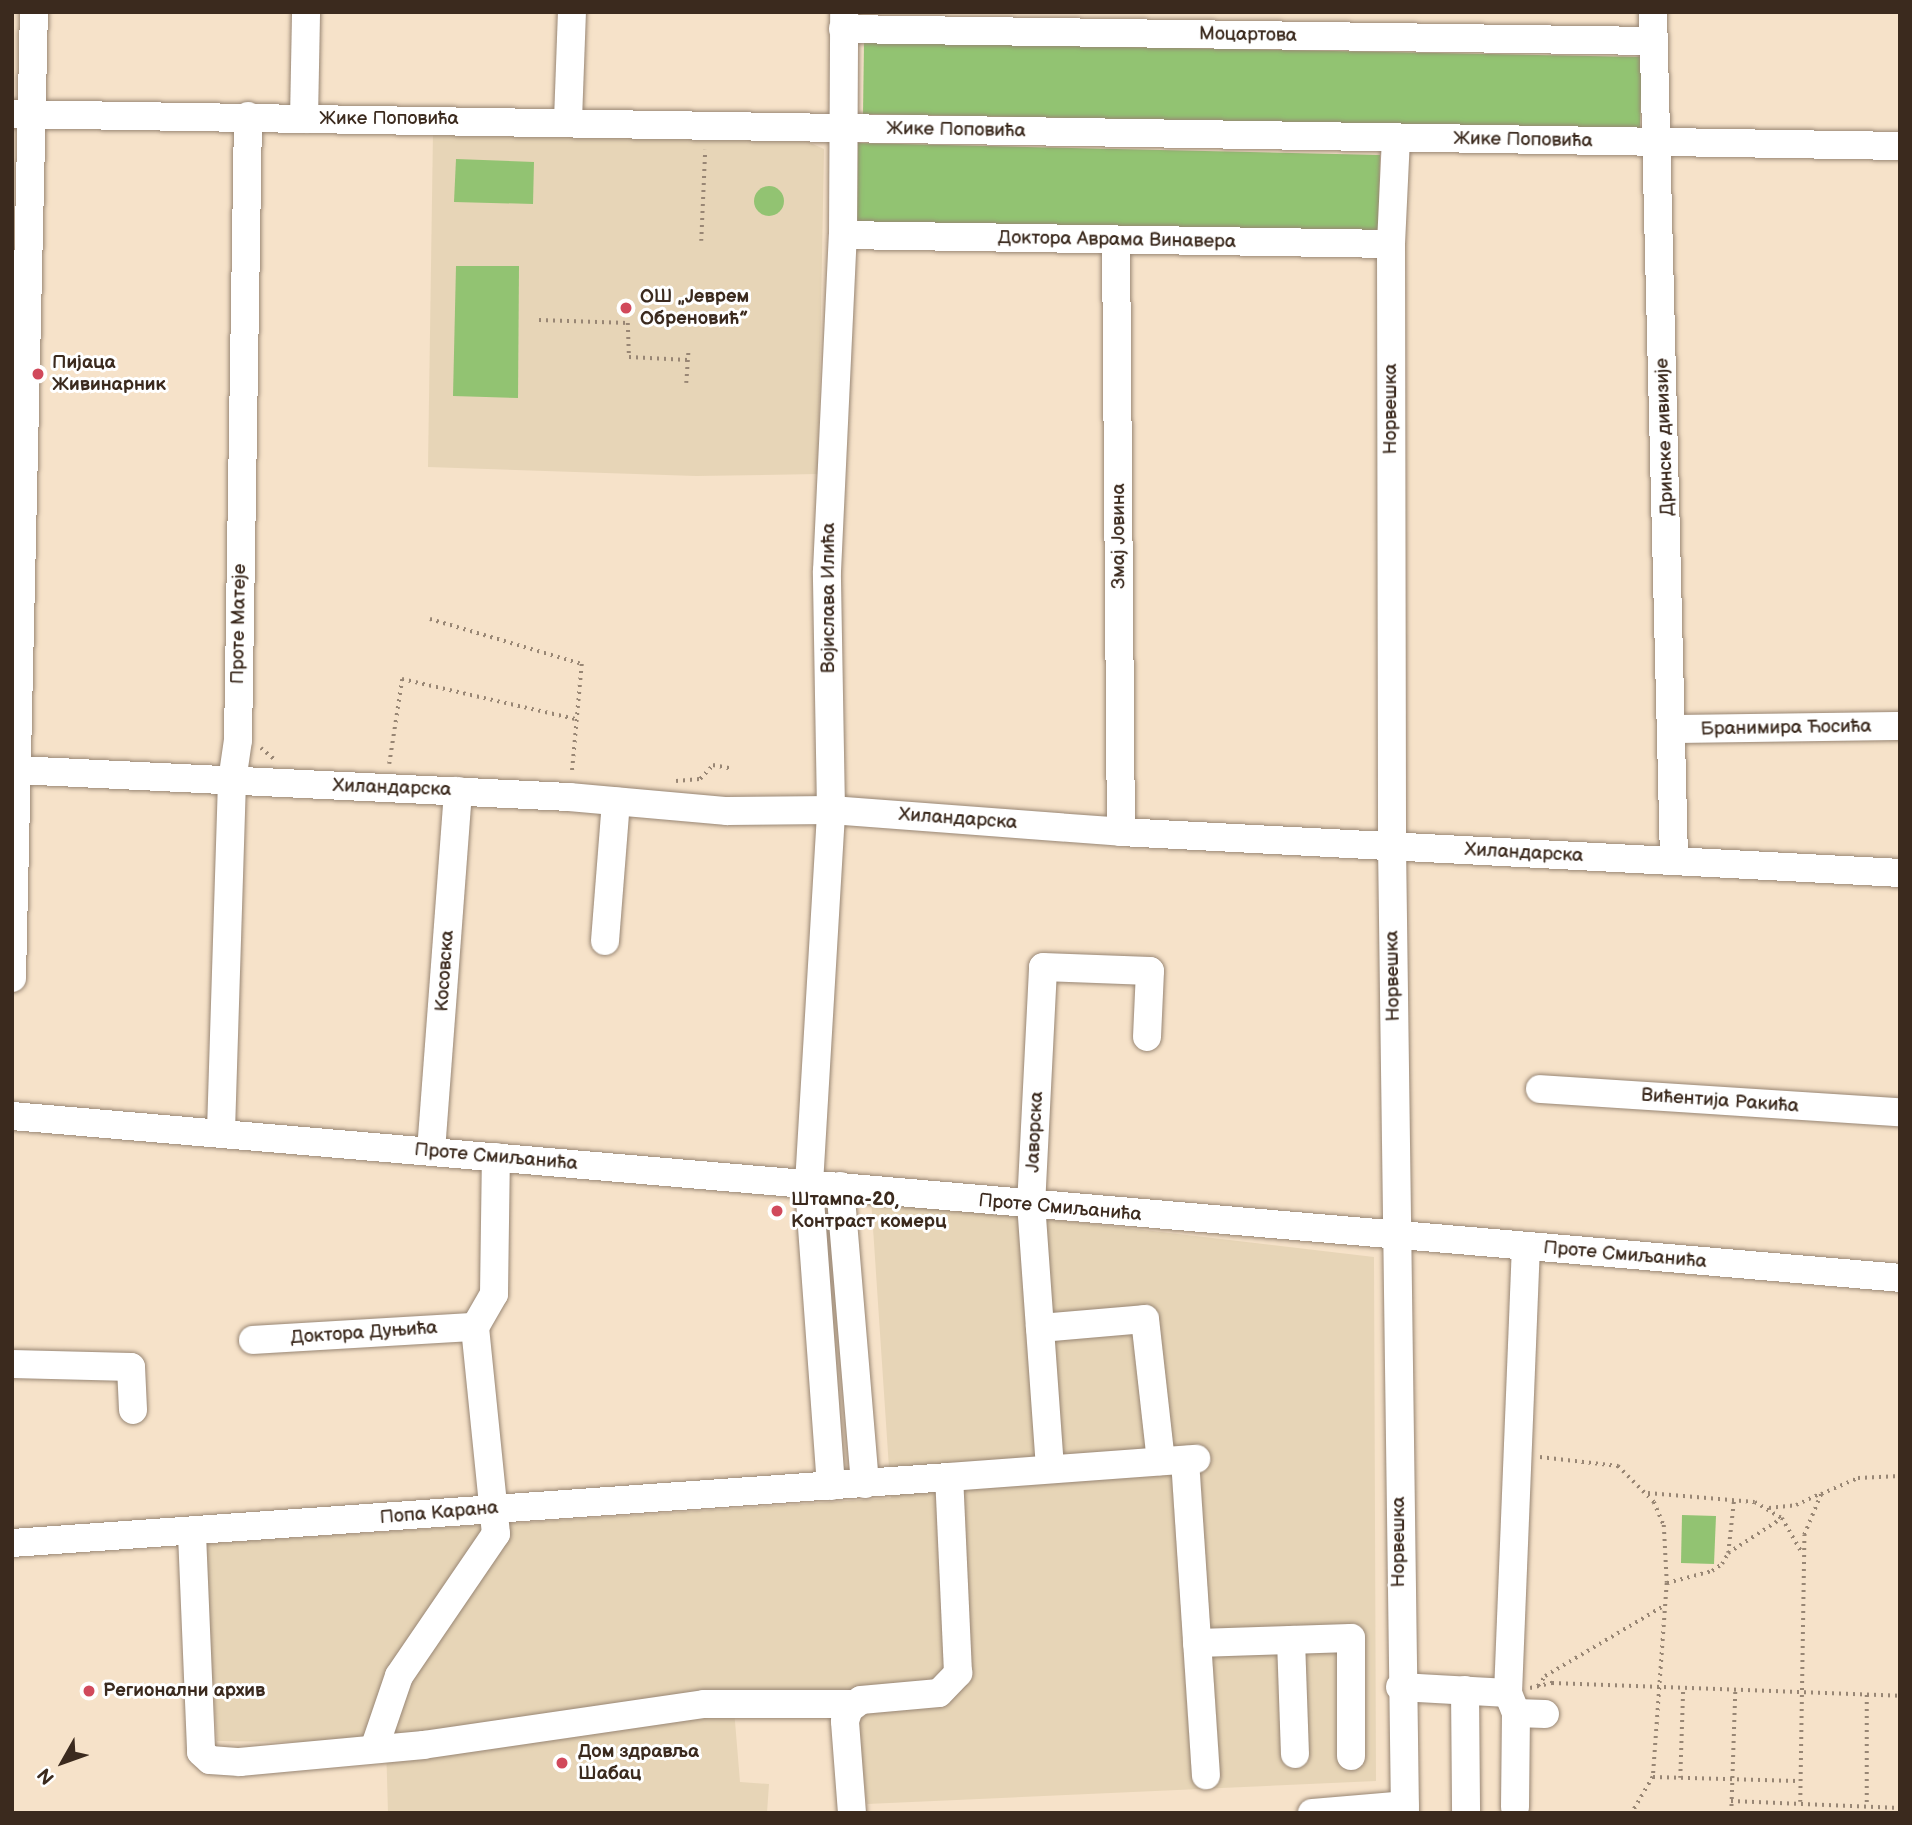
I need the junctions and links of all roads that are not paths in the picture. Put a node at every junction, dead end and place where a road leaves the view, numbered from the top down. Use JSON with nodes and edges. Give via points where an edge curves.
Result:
{"nodes":[{"id":1,"x":34,"y":12,"type":"edge"},
{"id":2,"x":306,"y":12,"type":"edge"},
{"id":3,"x":572,"y":12,"type":"edge"},
{"id":4,"x":1653,"y":12,"type":"edge"},
{"id":5,"x":844,"y":21,"type":"edge"},
{"id":6,"x":1653,"y":41,"type":"junction"},
{"id":7,"x":22,"y":114,"type":"edge"},
{"id":8,"x":248,"y":116,"type":"junction"},
{"id":9,"x":304,"y":118,"type":"junction"},
{"id":10,"x":568,"y":120,"type":"junction"},
{"id":11,"x":843,"y":128,"type":"junction"},
{"id":12,"x":1396,"y":138,"type":"junction"},
{"id":13,"x":1657,"y":143,"type":"junction"},
{"id":14,"x":1900,"y":146,"type":"edge"},
{"id":15,"x":843,"y":235,"type":"junction"},
{"id":16,"x":1116,"y":241,"type":"junction"},
{"id":17,"x":1391,"y":244,"type":"junction"},
{"id":18,"x":1900,"y":726,"type":"edge"},
{"id":19,"x":1673,"y":729,"type":"junction"},
{"id":20,"x":17,"y":770,"type":"junction"},
{"id":21,"x":232,"y":781,"type":"junction"},
{"id":22,"x":458,"y":791,"type":"junction"},
{"id":23,"x":616,"y":801,"type":"junction"},
{"id":24,"x":831,"y":810,"type":"junction"},
{"id":25,"x":1121,"y":832,"type":"junction"},
{"id":26,"x":1392,"y":845,"type":"junction"},
{"id":27,"x":1674,"y":861,"type":"junction"},
{"id":28,"x":1900,"y":873,"type":"edge"},
{"id":29,"x":605,"y":941,"type":"dead end"},
{"id":30,"x":12,"y":978,"type":"edge"},
{"id":31,"x":1147,"y":1037,"type":"dead end"},
{"id":32,"x":1540,"y":1089,"type":"dead end"},
{"id":33,"x":1900,"y":1112,"type":"edge"},
{"id":34,"x":12,"y":1116,"type":"edge"},
{"id":35,"x":221,"y":1131,"type":"junction"},
{"id":36,"x":431,"y":1151,"type":"junction"},
{"id":37,"x":496,"y":1157,"type":"junction"},
{"id":38,"x":809,"y":1184,"type":"junction"},
{"id":39,"x":839,"y":1186,"type":"junction"},
{"id":40,"x":1031,"y":1206,"type":"junction"},
{"id":41,"x":1397,"y":1237,"type":"junction"},
{"id":42,"x":1526,"y":1246,"type":"junction"},
{"id":43,"x":1900,"y":1278,"type":"edge"},
{"id":44,"x":475,"y":1327,"type":"junction"},
{"id":45,"x":1040,"y":1328,"type":"junction"},
{"id":46,"x":253,"y":1340,"type":"dead end"},
{"id":47,"x":12,"y":1364,"type":"edge"},
{"id":48,"x":133,"y":1410,"type":"dead end"},
{"id":49,"x":1180,"y":1460,"type":"junction"},
{"id":50,"x":1050,"y":1468,"type":"junction"},
{"id":51,"x":949,"y":1477,"type":"junction"},
{"id":52,"x":866,"y":1484,"type":"junction"},
{"id":53,"x":831,"y":1486,"type":"junction"},
{"id":54,"x":494,"y":1508,"type":"junction"},
{"id":55,"x":192,"y":1534,"type":"junction"},
{"id":56,"x":12,"y":1543,"type":"edge"},
{"id":57,"x":1292,"y":1640,"type":"junction"},
{"id":58,"x":1197,"y":1643,"type":"junction"},
{"id":59,"x":1400,"y":1686,"type":"junction"},
{"id":60,"x":1465,"y":1690,"type":"junction"},
{"id":61,"x":1512,"y":1703,"type":"junction"},
{"id":62,"x":849,"y":1712,"type":"junction"},
{"id":63,"x":1545,"y":1714,"type":"dead end"},
{"id":64,"x":374,"y":1749,"type":"junction"},
{"id":65,"x":1294,"y":1754,"type":"dead end"},
{"id":66,"x":1351,"y":1756,"type":"dead end"},
{"id":67,"x":1206,"y":1775,"type":"dead end"},
{"id":68,"x":1515,"y":1807,"type":"dead end"},
{"id":69,"x":1405,"y":1809,"type":"edge"},
{"id":70,"x":852,"y":1813,"type":"edge"},
{"id":71,"x":1312,"y":1813,"type":"edge"},
{"id":72,"x":1466,"y":1813,"type":"edge"}],
"edges":[{"from":1,"to":7,"type":"street"},
{"from":2,"to":9,"type":"street"},
{"from":3,"to":10,"type":"street"},
{"from":4,"to":6,"type":"street","name":"Дринске дивизије"},
{"from":5,"to":6,"type":"street","name":"Моцартова"},
{"from":5,"to":11,"type":"street","name":"Војислава Илића"},
{"from":6,"to":13,"type":"street","name":"Дринске дивизије"},
{"from":7,"to":8,"type":"street","name":"Жике Поповића"},
{"from":7,"to":20,"type":"street"},
{"from":8,"to":9,"type":"street","name":"Жике Поповића"},
{"from":8,"to":21,"type":"street","name":"Проте Матеје","via":[[238,740]]},
{"from":9,"to":10,"type":"street","name":"Жике Поповића"},
{"from":10,"to":11,"type":"street","name":"Жике Поповића"},
{"from":11,"to":12,"type":"street","name":"Жике Поповића"},
{"from":11,"to":15,"type":"street","name":"Војислава Илића"},
{"from":12,"to":13,"type":"street","name":"Жике Поповића"},
{"from":12,"to":17,"type":"street","name":"Норвешка"},
{"from":13,"to":14,"type":"street","name":"Жике Поповића"},
{"from":13,"to":19,"type":"street","name":"Дринске дивизије"},
{"from":15,"to":16,"type":"street","name":"Доктора Аврама Винавера"},
{"from":15,"to":24,"type":"street","name":"Војислава Илића","via":[[827,571]]},
{"from":16,"to":17,"type":"street","name":"Доктора Аврама Винавера"},
{"from":16,"to":25,"type":"street","name":"Змај Јовина"},
{"from":17,"to":26,"type":"street","name":"Норвешка"},
{"from":18,"to":19,"type":"street","name":"Бранимира Ћосића"},
{"from":19,"to":27,"type":"street","name":"Дринске дивизије"},
{"from":20,"to":21,"type":"street","name":"Хиландарска"},
{"from":20,"to":30,"type":"street"},
{"from":21,"to":22,"type":"street","name":"Хиландарска"},
{"from":21,"to":35,"type":"street","name":"Проте Матеје"},
{"from":22,"to":23,"type":"street","name":"Хиландарска"},
{"from":22,"to":36,"type":"street","name":"Косовска"},
{"from":23,"to":24,"type":"street","name":"Хиландарска","via":[[727,811]]},
{"from":23,"to":29,"type":"street"},
{"from":24,"to":25,"type":"street","name":"Хиландарска"},
{"from":24,"to":38,"type":"street","name":"Војислава Илића"},
{"from":25,"to":26,"type":"street","name":"Хиландарска"},
{"from":26,"to":27,"type":"street","name":"Хиландарска"},
{"from":26,"to":41,"type":"street","name":"Норвешка"},
{"from":27,"to":28,"type":"street","name":"Хиландарска"},
{"from":31,"to":40,"type":"street","name":"Јаворска","via":[[1150,971],[1043,967]]},
{"from":32,"to":33,"type":"street","name":"Вићентија Ракића"},
{"from":34,"to":35,"type":"street","name":"Проте Смиљанића"},
{"from":35,"to":36,"type":"street","name":"Проте Смиљанића"},
{"from":36,"to":37,"type":"street","name":"Проте Смиљанића"},
{"from":37,"to":38,"type":"street","name":"Проте Смиљанића"},
{"from":37,"to":44,"type":"street","via":[[494,1294]]},
{"from":38,"to":39,"type":"street","name":"Проте Смиљанића"},
{"from":38,"to":53,"type":"street","name":"Војислава Илића"},
{"from":39,"to":40,"type":"street","name":"Проте Смиљанића"},
{"from":39,"to":52,"type":"street"},
{"from":40,"to":41,"type":"street","name":"Проте Смиљанића"},
{"from":40,"to":45,"type":"street","name":"Јаворска"},
{"from":41,"to":42,"type":"street","name":"Проте Смиљанића"},
{"from":41,"to":59,"type":"street","name":"Норвешка"},
{"from":42,"to":43,"type":"street","name":"Проте Смиљанића"},
{"from":42,"to":61,"type":"street"},
{"from":44,"to":46,"type":"street","name":"Доктора Дуњића"},
{"from":44,"to":54,"type":"street"},
{"from":45,"to":49,"type":"street","via":[[1145,1319]]},
{"from":45,"to":50,"type":"street","name":"Јаворска"},
{"from":47,"to":48,"type":"street","via":[[131,1367]]},
{"from":49,"to":50,"type":"street","name":"Попа Карана"},
{"from":49,"to":58,"type":"street"},
{"from":50,"to":51,"type":"street","name":"Попа Карана"},
{"from":51,"to":52,"type":"street","name":"Попа Карана"},
{"from":51,"to":62,"type":"street","via":[[958,1673],[939,1693]]},
{"from":52,"to":53,"type":"street","name":"Попа Карана"},
{"from":53,"to":54,"type":"street","name":"Попа Карана"},
{"from":54,"to":55,"type":"street","name":"Попа Карана"},
{"from":54,"to":64,"type":"street","via":[[496,1534],[399,1675]]},
{"from":55,"to":56,"type":"street","name":"Попа Карана"},
{"from":55,"to":64,"type":"street","via":[[201,1752],[210,1760],[240,1762]]},
{"from":57,"to":58,"type":"street"},
{"from":57,"to":65,"type":"street"},
{"from":57,"to":66,"type":"street","via":[[1351,1638]]},
{"from":58,"to":67,"type":"street"},
{"from":59,"to":60,"type":"street"},
{"from":59,"to":69,"type":"street","name":"Норвешка"},
{"from":60,"to":61,"type":"street"},
{"from":60,"to":72,"type":"street"},
{"from":61,"to":63,"type":"street"},
{"from":61,"to":68,"type":"street"},
{"from":62,"to":64,"type":"street","via":[[704,1704]]},
{"from":62,"to":70,"type":"street"},
{"from":69,"to":71,"type":"street"}]}
